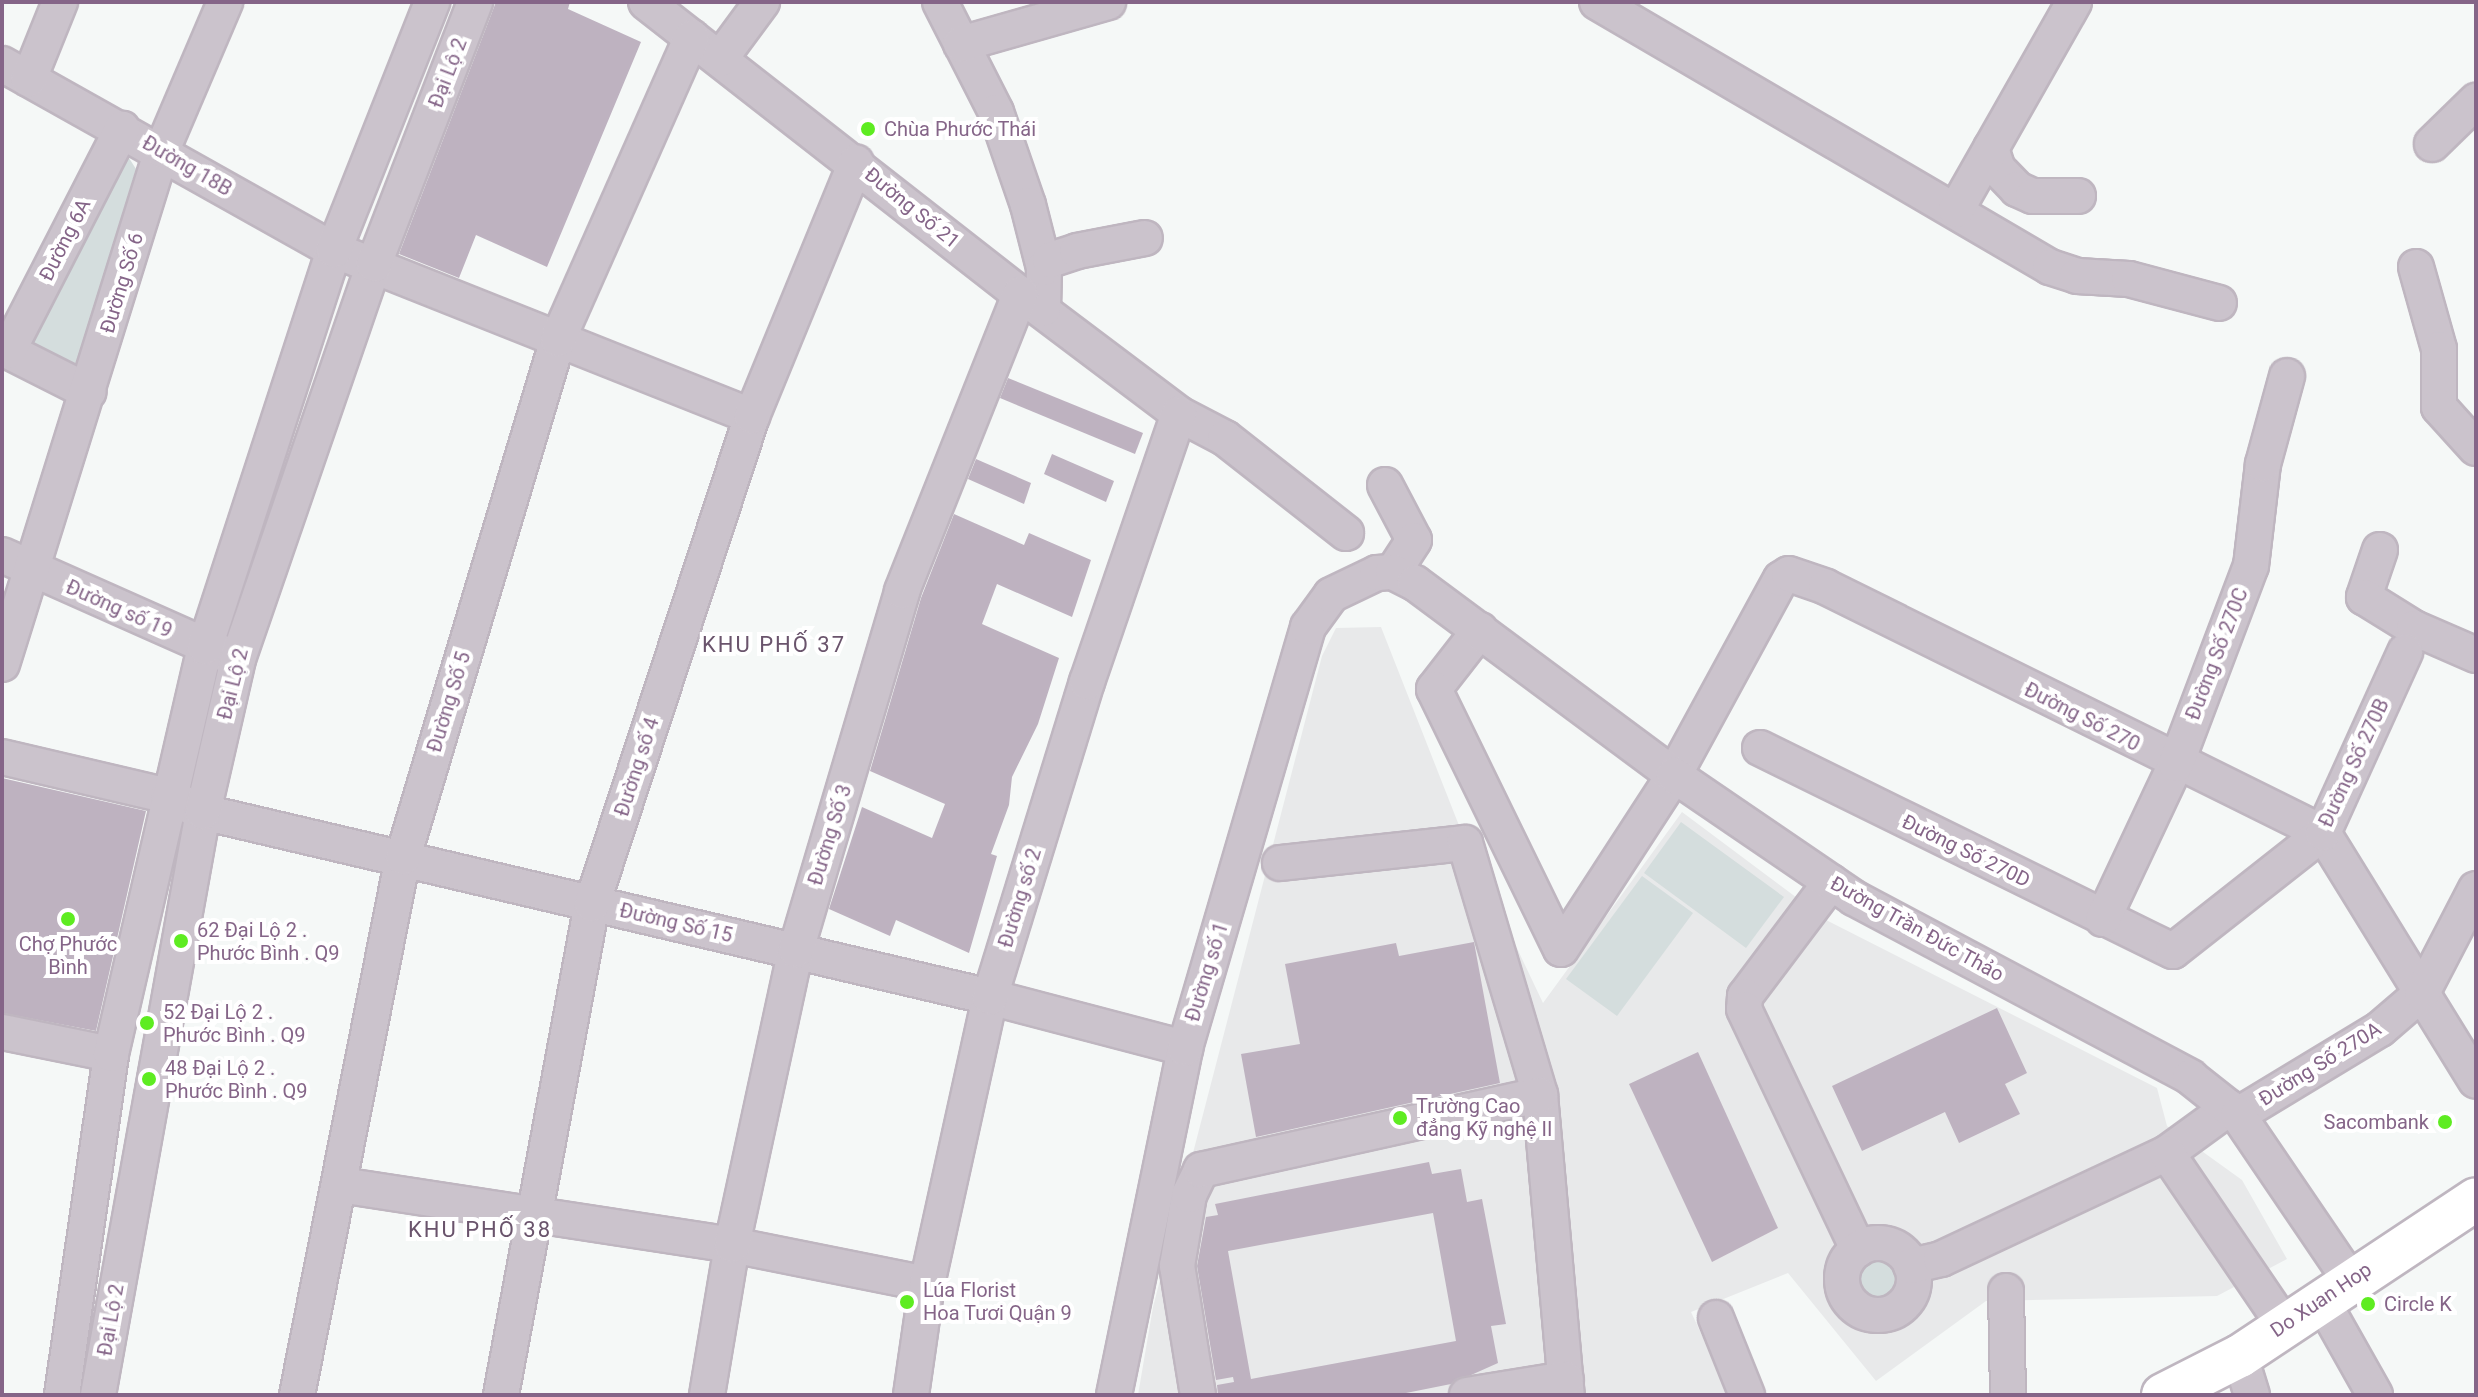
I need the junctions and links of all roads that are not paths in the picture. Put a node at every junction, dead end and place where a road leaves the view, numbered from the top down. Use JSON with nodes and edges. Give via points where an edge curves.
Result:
{"nodes":[{"id":1,"x":60,"y":2,"type":"edge"},
{"id":2,"x":225,"y":2,"type":"edge"},
{"id":3,"x":432,"y":2,"type":"edge"},
{"id":4,"x":475,"y":2,"type":"edge"},
{"id":5,"x":646,"y":2,"type":"edge"},
{"id":6,"x":762,"y":2,"type":"edge"},
{"id":7,"x":940,"y":2,"type":"edge"},
{"id":8,"x":1108,"y":2,"type":"edge"},
{"id":9,"x":1597,"y":2,"type":"edge"},
{"id":10,"x":2074,"y":2,"type":"edge"},
{"id":11,"x":692,"y":37,"type":"junction"},
{"id":12,"x":961,"y":44,"type":"junction"},
{"id":13,"x":720,"y":59,"type":"junction"},
{"id":14,"x":15,"y":72,"type":"edge"},
{"id":15,"x":2476,"y":101,"type":"edge"},
{"id":16,"x":122,"y":129,"type":"junction"},
{"id":17,"x":2432,"y":144,"type":"dead end"},
{"id":18,"x":1991,"y":148,"type":"junction"},
{"id":19,"x":162,"y":150,"type":"junction"},
{"id":20,"x":856,"y":163,"type":"junction"},
{"id":21,"x":2078,"y":196,"type":"dead end"},
{"id":22,"x":1956,"y":210,"type":"junction"},
{"id":23,"x":1145,"y":238,"type":"dead end"},
{"id":24,"x":334,"y":250,"type":"junction"},
{"id":25,"x":374,"y":264,"type":"junction"},
{"id":26,"x":2416,"y":267,"type":"dead end"},
{"id":27,"x":1044,"y":268,"type":"junction"},
{"id":28,"x":1031,"y":302,"type":"junction"},
{"id":29,"x":2219,"y":303,"type":"dead end"},
{"id":30,"x":558,"y":339,"type":"junction"},
{"id":31,"x":5,"y":349,"type":"edge"},
{"id":32,"x":2287,"y":376,"type":"dead end"},
{"id":33,"x":89,"y":392,"type":"junction"},
{"id":34,"x":1179,"y":414,"type":"junction"},
{"id":35,"x":752,"y":416,"type":"junction"},
{"id":36,"x":2476,"y":448,"type":"edge"},
{"id":37,"x":1385,"y":485,"type":"dead end"},
{"id":38,"x":1346,"y":533,"type":"dead end"},
{"id":39,"x":2380,"y":550,"type":"dead end"},
{"id":40,"x":2,"y":555,"type":"edge"},
{"id":41,"x":35,"y":571,"type":"junction"},
{"id":42,"x":1377,"y":575,"type":"junction"},
{"id":43,"x":1480,"y":630,"type":"junction"},
{"id":44,"x":205,"y":647,"type":"junction"},
{"id":45,"x":2405,"y":652,"type":"dead end"},
{"id":46,"x":2476,"y":655,"type":"edge"},
{"id":47,"x":238,"y":659,"type":"junction"},
{"id":48,"x":2,"y":664,"type":"edge"},
{"id":49,"x":1760,"y":748,"type":"dead end"},
{"id":50,"x":2,"y":757,"type":"edge"},
{"id":51,"x":2176,"y":764,"type":"junction"},
{"id":52,"x":1674,"y":775,"type":"junction"},
{"id":53,"x":168,"y":796,"type":"junction"},
{"id":54,"x":203,"y":812,"type":"junction"},
{"id":55,"x":2323,"y":833,"type":"junction"},
{"id":56,"x":403,"y":857,"type":"junction"},
{"id":57,"x":1280,"y":863,"type":"dead end"},
{"id":58,"x":1831,"y":882,"type":"junction"},
{"id":59,"x":2476,"y":889,"type":"edge"},
{"id":60,"x":592,"y":904,"type":"junction"},
{"id":61,"x":2103,"y":919,"type":"junction"},
{"id":62,"x":796,"y":950,"type":"junction"},
{"id":63,"x":2173,"y":951,"type":"joint"},
{"id":64,"x":2422,"y":993,"type":"junction"},
{"id":65,"x":990,"y":997,"type":"junction"},
{"id":66,"x":2,"y":1032,"type":"edge"},
{"id":67,"x":1185,"y":1048,"type":"junction"},
{"id":68,"x":111,"y":1054,"type":"junction"},
{"id":69,"x":2476,"y":1081,"type":"edge"},
{"id":70,"x":1540,"y":1095,"type":"junction"},
{"id":71,"x":2233,"y":1112,"type":"junction"},
{"id":72,"x":2167,"y":1153,"type":"junction"},
{"id":73,"x":340,"y":1185,"type":"junction"},
{"id":74,"x":2476,"y":1199,"type":"edge"},
{"id":75,"x":535,"y":1212,"type":"junction"},
{"id":76,"x":732,"y":1245,"type":"junction"},
{"id":77,"x":1858,"y":1249,"type":"junction"},
{"id":78,"x":1911,"y":1266,"type":"junction"},
{"id":79,"x":927,"y":1284,"type":"junction"},
{"id":80,"x":2335,"y":1289,"type":"junction"},
{"id":81,"x":2006,"y":1291,"type":"dead end"},
{"id":82,"x":1716,"y":1318,"type":"dead end"},
{"id":83,"x":2284,"y":1325,"type":"junction"},
{"id":84,"x":2246,"y":1376,"type":"edge"},
{"id":85,"x":1566,"y":1387,"type":"edge"},
{"id":86,"x":62,"y":1395,"type":"edge"},
{"id":87,"x":98,"y":1395,"type":"edge"},
{"id":88,"x":297,"y":1395,"type":"edge"},
{"id":89,"x":501,"y":1395,"type":"edge"},
{"id":90,"x":707,"y":1395,"type":"edge"},
{"id":91,"x":911,"y":1395,"type":"edge"},
{"id":92,"x":1114,"y":1395,"type":"edge"},
{"id":93,"x":1198,"y":1395,"type":"edge"},
{"id":94,"x":1467,"y":1395,"type":"edge"},
{"id":95,"x":1747,"y":1395,"type":"edge"},
{"id":96,"x":2008,"y":1395,"type":"edge"},
{"id":97,"x":2163,"y":1395,"type":"edge"},
{"id":98,"x":2375,"y":1395,"type":"edge"}],
"edges":[{"from":1,"to":14,"type":"street"},
{"from":2,"to":19,"type":"street","name":"Đường Số 6"},
{"from":3,"to":24,"type":"street","name":"Đại Lộ 2"},
{"from":4,"to":25,"type":"street","name":"Đại Lộ 2"},
{"from":5,"to":11,"type":"street","name":"Đường Số 21"},
{"from":6,"to":13,"type":"street"},
{"from":7,"to":12,"type":"street"},
{"from":8,"to":12,"type":"street"},
{"from":9,"to":22,"type":"street"},
{"from":10,"to":18,"type":"street"},
{"from":11,"to":13,"type":"street","name":"Đường Số 21"},
{"from":11,"to":30,"type":"street","name":"Đường Số 5"},
{"from":12,"to":27,"type":"street","via":[[996,112]]},
{"from":13,"to":20,"type":"street","name":"Đường Số 21"},
{"from":14,"to":16,"type":"street","name":"Đường 18B"},
{"from":15,"to":17,"type":"street"},
{"from":16,"to":19,"type":"street","name":"Đường 18B"},
{"from":16,"to":31,"type":"street","name":"Đường 6A"},
{"from":18,"to":21,"type":"street","via":[[1998,169],[2017,189],[2033,196]]},
{"from":18,"to":22,"type":"street"},
{"from":19,"to":24,"type":"street","name":"Đường 18B"},
{"from":19,"to":33,"type":"street","name":"Đường Số 6"},
{"from":20,"to":28,"type":"street","name":"Đường Số 21"},
{"from":20,"to":35,"type":"street","name":"Đường số 4"},
{"from":22,"to":29,"type":"street","via":[[2050,267],[2077,276],[2129,279]]},
{"from":23,"to":27,"type":"street","via":[[1077,251],[1050,260]]},
{"from":24,"to":25,"type":"street","name":"Đường 18B"},
{"from":24,"to":44,"type":"street","name":"Đại Lộ 2"},
{"from":25,"to":30,"type":"street","name":"Đường 18B"},
{"from":25,"to":47,"type":"street","name":"Đại Lộ 2"},
{"from":26,"to":36,"type":"street","via":[[2439,349],[2439,407]]},
{"from":27,"to":28,"type":"street"},
{"from":28,"to":34,"type":"street","name":"Đường Số 21"},
{"from":28,"to":62,"type":"street","name":"Đường Số 3","via":[[902,591]]},
{"from":30,"to":35,"type":"street","name":"Đường 18B"},
{"from":30,"to":56,"type":"street","name":"Đường Số 5"},
{"from":31,"to":33,"type":"street"},
{"from":32,"to":51,"type":"street","name":"Đường Số 270C","via":[[2263,464],[2251,566]]},
{"from":33,"to":41,"type":"street","name":"Đường Số 6"},
{"from":34,"to":38,"type":"street","name":"Đường Số 21","via":[[1225,438]]},
{"from":34,"to":65,"type":"street","name":"Đường số 2","via":[[1087,682]]},
{"from":35,"to":60,"type":"street","name":"Đường số 4"},
{"from":37,"to":42,"type":"street","via":[[1414,540]]},
{"from":39,"to":46,"type":"street","via":[[2364,597],[2414,628]]},
{"from":40,"to":41,"type":"street","name":"Đường số 19"},
{"from":41,"to":44,"type":"street","name":"Đường số 19"},
{"from":41,"to":48,"type":"street"},
{"from":42,"to":43,"type":"street","name":"Đường Trần Đức Thảo"},
{"from":42,"to":67,"type":"street","name":"Đường số 1","via":[[1331,595],[1308,627]]},
{"from":43,"to":52,"type":"street","name":"Đường Trần Đức Thảo"},
{"from":43,"to":52,"type":"street","via":[[1434,689],[1561,949]]},
{"from":44,"to":47,"type":"street","name":"Đường số 19"},
{"from":44,"to":53,"type":"street","name":"Đại Lộ 2"},
{"from":45,"to":55,"type":"street","name":"Đường Số 270B"},
{"from":47,"to":54,"type":"street","name":"Đại Lộ 2"},
{"from":49,"to":61,"type":"street","name":"Đường Số 270D"},
{"from":50,"to":53,"type":"street","name":"Đường Số 15"},
{"from":51,"to":52,"type":"street","name":"Đường Số 270","via":[[1826,587],[1789,574],[1781,579]]},
{"from":51,"to":55,"type":"street","name":"Đường Số 270"},
{"from":51,"to":61,"type":"street","name":"Đường Số 270C"},
{"from":52,"to":58,"type":"street","name":"Đường Trần Đức Thảo"},
{"from":53,"to":54,"type":"street","name":"Đường Số 15"},
{"from":53,"to":68,"type":"street","name":"Đại Lộ 2"},
{"from":54,"to":56,"type":"street","name":"Đường Số 15"},
{"from":54,"to":87,"type":"street","name":"Đại Lộ 2"},
{"from":55,"to":63,"type":"street","name":"Đường Số 270B"},
{"from":55,"to":64,"type":"street"},
{"from":56,"to":60,"type":"street","name":"Đường Số 15"},
{"from":56,"to":73,"type":"street","name":"Đường Số 5"},
{"from":57,"to":70,"type":"street","via":[[1465,843]]},
{"from":58,"to":71,"type":"street","name":"Đường Trần Đức Thảo","via":[[2190,1077]]},
{"from":58,"to":77,"type":"street","via":[[1745,996],[1744,1009]]},
{"from":59,"to":64,"type":"street","name":"Đường Số 270A"},
{"from":60,"to":62,"type":"street","name":"Đường Số 15"},
{"from":60,"to":75,"type":"street","name":"Đường số 4"},
{"from":61,"to":63,"type":"street","name":"Đường Số 270D"},
{"from":62,"to":65,"type":"street","name":"Đường Số 15"},
{"from":62,"to":76,"type":"street","name":"Đường Số 3"},
{"from":64,"to":69,"type":"street"},
{"from":64,"to":71,"type":"street","name":"Đường Số 270A","via":[[2380,1029]]},
{"from":65,"to":67,"type":"street","name":"Đường Số 15"},
{"from":65,"to":79,"type":"street","name":"Đường số 2"},
{"from":66,"to":68,"type":"street"},
{"from":67,"to":92,"type":"street","name":"Đường số 1"},
{"from":68,"to":86,"type":"street","name":"Đại Lộ 2"},
{"from":70,"to":85,"type":"street"},
{"from":70,"to":93,"type":"street","via":[[1201,1170],[1186,1205],[1177,1266]]},
{"from":71,"to":72,"type":"street","name":"Đường Số 270A"},
{"from":71,"to":80,"type":"street","name":"Đường Trần Đức Thảo"},
{"from":72,"to":78,"type":"street","name":"Đường Số 270A","via":[[1941,1259]]},
{"from":72,"to":83,"type":"street"},
{"from":73,"to":75,"type":"street"},
{"from":73,"to":88,"type":"street","name":"Đường Số 5"},
{"from":74,"to":80,"type":"main road","name":"Do Xuan Hop"},
{"from":75,"to":76,"type":"street"},
{"from":75,"to":89,"type":"street","name":"Đường số 4"},
{"from":76,"to":79,"type":"street"},
{"from":76,"to":90,"type":"street","name":"Đường Số 3"},
{"from":77,"to":78,"type":"street","via":[[1889,1245]]},
{"from":77,"to":78,"type":"street","via":[[1843,1269],[1845,1294],[1851,1304],[1873,1315],[1885,1315],[1906,1302],[1914,1278]]},
{"from":79,"to":91,"type":"street","name":"Đường số 2"},
{"from":80,"to":83,"type":"main road","name":"Do Xuan Hop"},
{"from":80,"to":98,"type":"street","name":"Đường Trần Đức Thảo"},
{"from":81,"to":96,"type":"street"},
{"from":82,"to":95,"type":"street"},
{"from":83,"to":84,"type":"main road","name":"Do Xuan Hop"},
{"from":84,"to":97,"type":"main road","name":"Do Xuan Hop"},
{"from":85,"to":94,"type":"street"}]}
